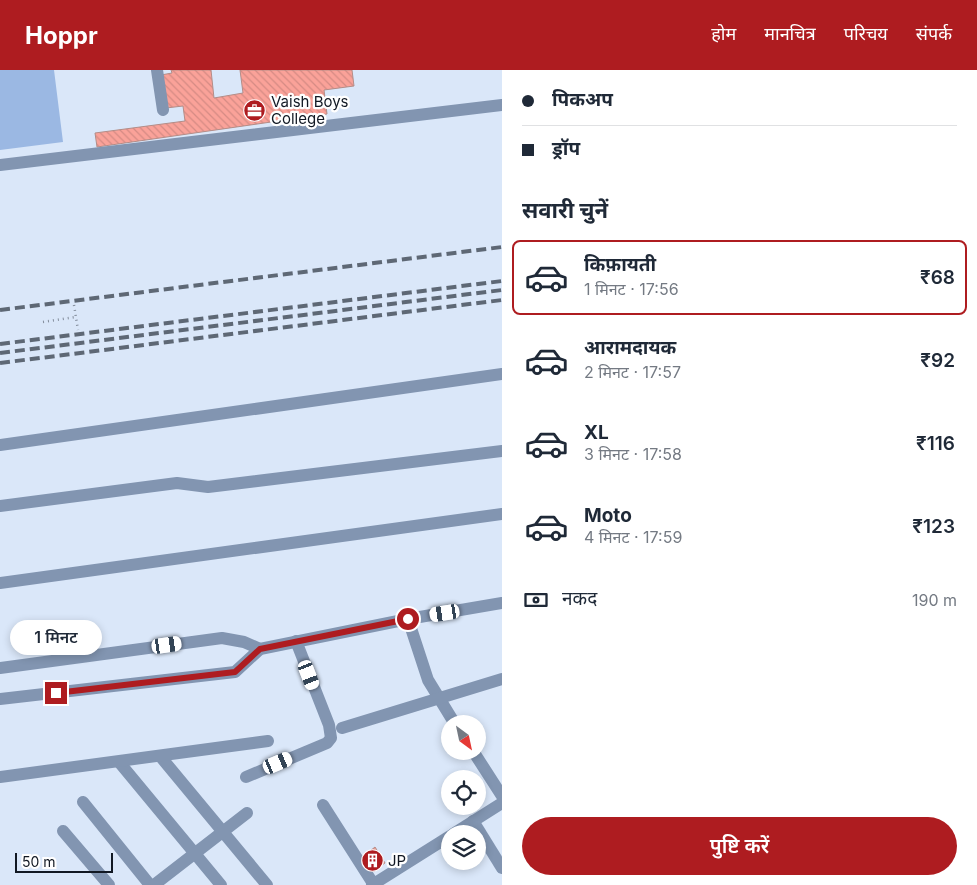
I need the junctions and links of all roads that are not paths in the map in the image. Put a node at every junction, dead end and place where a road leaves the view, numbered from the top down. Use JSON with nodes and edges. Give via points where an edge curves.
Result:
{"nodes":[{"id":1,"x":157,"y":70,"type":"edge"},
{"id":2,"x":502,"y":104,"type":"edge"},
{"id":3,"x":163,"y":110,"type":"dead end"},
{"id":4,"x":0,"y":165,"type":"edge"},
{"id":5,"x":502,"y":374,"type":"edge"},
{"id":6,"x":0,"y":444,"type":"edge"},
{"id":7,"x":502,"y":451,"type":"edge"},
{"id":8,"x":0,"y":506,"type":"edge"},
{"id":9,"x":502,"y":514,"type":"edge"},
{"id":10,"x":0,"y":583,"type":"edge"},
{"id":11,"x":502,"y":603,"type":"edge"},
{"id":12,"x":408,"y":619,"type":"junction"},
{"id":13,"x":296,"y":641,"type":"junction"},
{"id":14,"x":260,"y":649,"type":"junction"},
{"id":15,"x":0,"y":668,"type":"edge"},
{"id":16,"x":502,"y":679,"type":"edge"},
{"id":17,"x":0,"y":699,"type":"edge"},
{"id":18,"x":438,"y":699,"type":"junction"},
{"id":19,"x":449,"y":715,"type":"edge"},
{"id":20,"x":342,"y":728,"type":"dead end"},
{"id":21,"x":268,"y":741,"type":"dead end"},
{"id":22,"x":160,"y":756,"type":"junction"},
{"id":23,"x":479,"y":760,"type":"edge"},
{"id":24,"x":119,"y":762,"type":"junction"},
{"id":25,"x":0,"y":777,"type":"edge"},
{"id":26,"x":246,"y":777,"type":"dead end"},
{"id":27,"x":502,"y":796,"type":"edge"},
{"id":28,"x":83,"y":802,"type":"dead end"},
{"id":29,"x":502,"y":803,"type":"edge"},
{"id":30,"x":322,"y":805,"type":"dead end"},
{"id":31,"x":247,"y":813,"type":"dead end"},
{"id":32,"x":473,"y":821,"type":"junction"},
{"id":33,"x":467,"y":825,"type":"edge"},
{"id":34,"x":222,"y":830,"type":"junction"},
{"id":35,"x":63,"y":831,"type":"dead end"},
{"id":36,"x":441,"y":841,"type":"edge"},
{"id":37,"x":194,"y":852,"type":"junction"},
{"id":38,"x":502,"y":868,"type":"edge"},
{"id":39,"x":109,"y":885,"type":"edge"},
{"id":40,"x":152,"y":885,"type":"edge"},
{"id":41,"x":220,"y":885,"type":"edge"},
{"id":42,"x":267,"y":885,"type":"edge"},
{"id":43,"x":373,"y":885,"type":"edge"}],
"edges":[{"from":1,"to":3,"type":"street"},
{"from":2,"to":4,"type":"street"},
{"from":5,"to":6,"type":"street"},
{"from":7,"to":8,"type":"street","via":[[208,487],[177,483]]},
{"from":9,"to":10,"type":"street"},
{"from":11,"to":12,"type":"street"},
{"from":12,"to":13,"type":"street"},
{"from":12,"to":18,"type":"street","via":[[428,680]]},
{"from":13,"to":14,"type":"street"},
{"from":13,"to":26,"type":"street","via":[[331,738],[327,743]]},
{"from":14,"to":15,"type":"street","via":[[222,638]]},
{"from":14,"to":17,"type":"street","via":[[235,672]]},
{"from":16,"to":18,"type":"street"},
{"from":18,"to":19,"type":"street"},
{"from":18,"to":20,"type":"street"},
{"from":21,"to":22,"type":"street"},
{"from":22,"to":24,"type":"street"},
{"from":22,"to":34,"type":"street"},
{"from":23,"to":27,"type":"street"},
{"from":24,"to":25,"type":"street"},
{"from":24,"to":37,"type":"street"},
{"from":28,"to":40,"type":"street"},
{"from":29,"to":32,"type":"street"},
{"from":30,"to":43,"type":"street"},
{"from":31,"to":34,"type":"street"},
{"from":32,"to":33,"type":"street"},
{"from":32,"to":38,"type":"street"},
{"from":34,"to":37,"type":"street"},
{"from":34,"to":42,"type":"street"},
{"from":35,"to":39,"type":"street"},
{"from":36,"to":43,"type":"street"},
{"from":37,"to":40,"type":"street"},
{"from":37,"to":41,"type":"street"}]}
